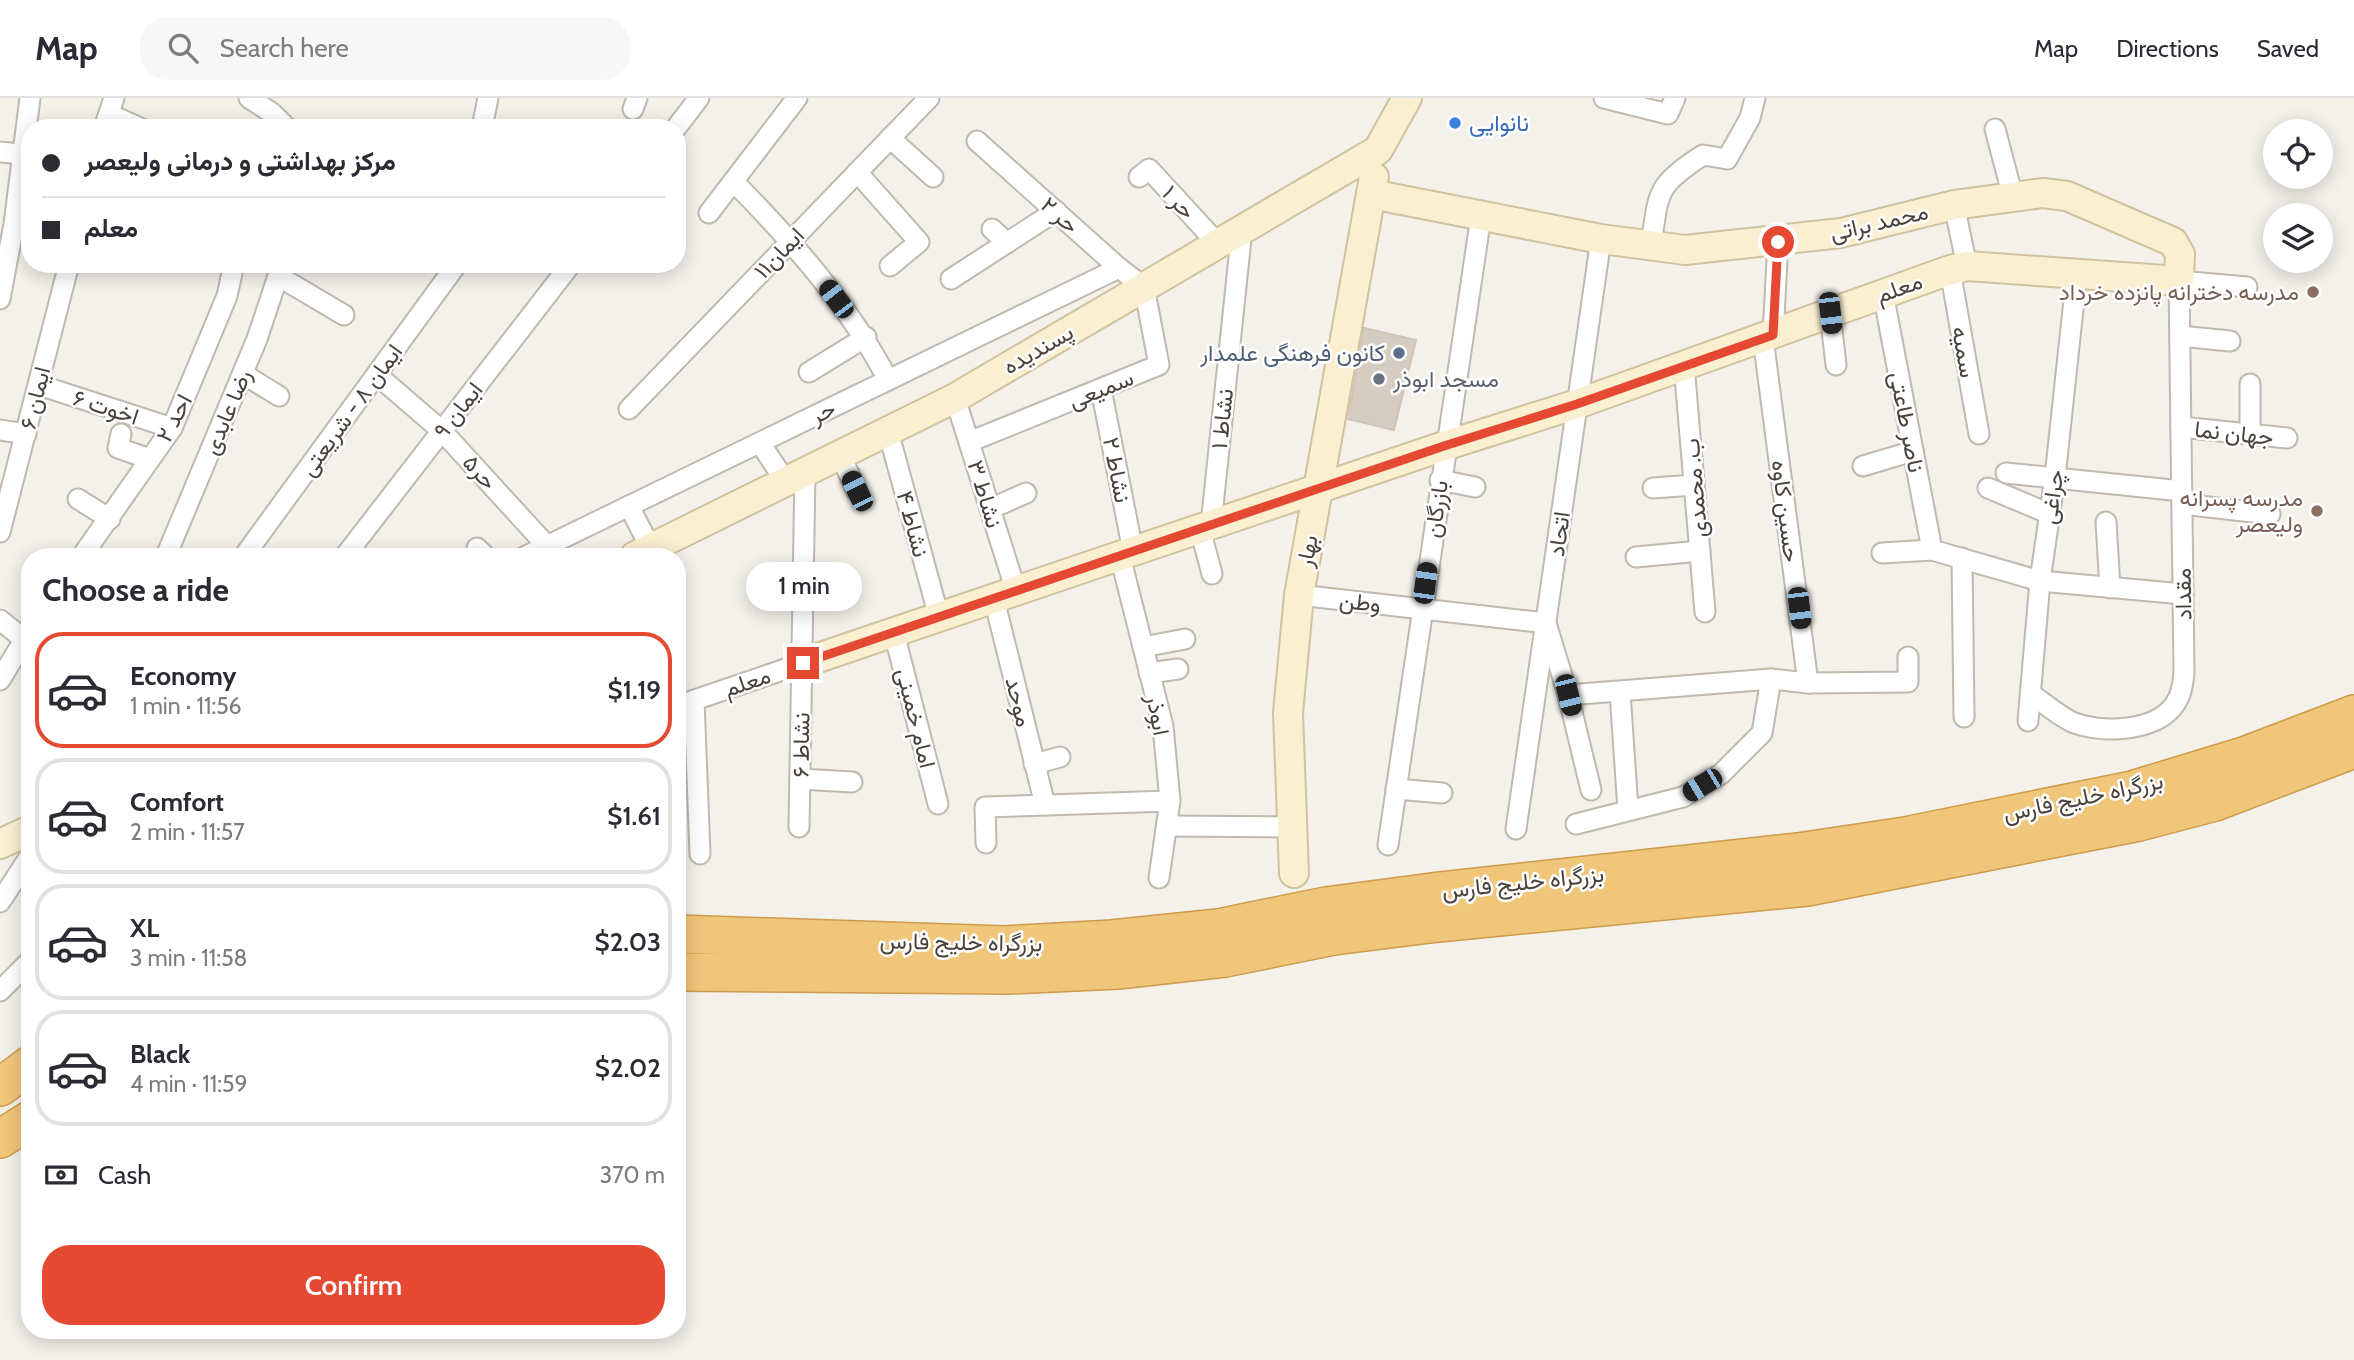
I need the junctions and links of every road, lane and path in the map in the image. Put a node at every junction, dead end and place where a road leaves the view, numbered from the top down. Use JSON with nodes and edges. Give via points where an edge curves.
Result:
{"nodes":[{"id":1,"x":30,"y":98,"type":"edge"},
{"id":2,"x":249,"y":98,"type":"edge"},
{"id":3,"x":488,"y":98,"type":"edge"},
{"id":4,"x":699,"y":98,"type":"edge"},
{"id":5,"x":797,"y":98,"type":"edge"},
{"id":6,"x":929,"y":98,"type":"edge"},
{"id":7,"x":1407,"y":98,"type":"edge"},
{"id":8,"x":1604,"y":98,"type":"edge"},
{"id":9,"x":1675,"y":98,"type":"edge"},
{"id":10,"x":1755,"y":98,"type":"edge"},
{"id":11,"x":29,"y":119,"type":"edge"},
{"id":12,"x":269,"y":119,"type":"edge"},
{"id":13,"x":484,"y":119,"type":"edge"},
{"id":14,"x":683,"y":119,"type":"edge"},
{"id":15,"x":1995,"y":129,"type":"dead end"},
{"id":16,"x":890,"y":138,"type":"junction"},
{"id":17,"x":977,"y":141,"type":"dead end"},
{"id":18,"x":1378,"y":150,"type":"junction"},
{"id":19,"x":0,"y":152,"type":"edge"},
{"id":20,"x":21,"y":154,"type":"edge"},
{"id":21,"x":857,"y":172,"type":"junction"},
{"id":22,"x":21,"y":173,"type":"edge"},
{"id":23,"x":933,"y":177,"type":"dead end"},
{"id":24,"x":1139,"y":177,"type":"dead end"},
{"id":25,"x":734,"y":183,"type":"junction"},
{"id":26,"x":1371,"y":194,"type":"junction"},
{"id":27,"x":2013,"y":197,"type":"junction"},
{"id":28,"x":1954,"y":205,"type":"junction"},
{"id":29,"x":1056,"y":211,"type":"junction"},
{"id":30,"x":709,"y":212,"type":"dead end"},
{"id":31,"x":1481,"y":216,"type":"junction"},
{"id":32,"x":7,"y":223,"type":"edge"},
{"id":33,"x":992,"y":229,"type":"dead end"},
{"id":34,"x":1242,"y":229,"type":"junction"},
{"id":35,"x":1601,"y":239,"type":"junction"},
{"id":36,"x":791,"y":240,"type":"junction"},
{"id":37,"x":1778,"y":242,"type":"junction"},
{"id":38,"x":1007,"y":243,"type":"junction"},
{"id":39,"x":1218,"y":244,"type":"junction"},
{"id":40,"x":1651,"y":245,"type":"junction"},
{"id":41,"x":890,"y":265,"type":"dead end"},
{"id":42,"x":1119,"y":268,"type":"junction"},
{"id":43,"x":1958,"y":268,"type":"junction"},
{"id":44,"x":2077,"y":272,"type":"junction"},
{"id":45,"x":66,"y":273,"type":"edge"},
{"id":46,"x":232,"y":273,"type":"edge"},
{"id":47,"x":279,"y":273,"type":"edge"},
{"id":48,"x":284,"y":273,"type":"edge"},
{"id":49,"x":451,"y":273,"type":"edge"},
{"id":50,"x":563,"y":273,"type":"edge"},
{"id":51,"x":951,"y":279,"type":"dead end"},
{"id":52,"x":2179,"y":281,"type":"junction"},
{"id":53,"x":1144,"y":286,"type":"junction"},
{"id":54,"x":2246,"y":287,"type":"dead end"},
{"id":55,"x":1883,"y":293,"type":"junction"},
{"id":56,"x":0,"y":299,"type":"edge"},
{"id":57,"x":1830,"y":313,"type":"junction"},
{"id":58,"x":344,"y":315,"type":"dead end"},
{"id":59,"x":2180,"y":335,"type":"junction"},
{"id":60,"x":1768,"y":336,"type":"junction"},
{"id":61,"x":866,"y":337,"type":"junction"},
{"id":62,"x":2230,"y":341,"type":"dead end"},
{"id":63,"x":1684,"y":365,"type":"junction"},
{"id":64,"x":1836,"y":365,"type":"dead end"},
{"id":65,"x":809,"y":372,"type":"dead end"},
{"id":66,"x":243,"y":374,"type":"junction"},
{"id":67,"x":377,"y":375,"type":"junction"},
{"id":68,"x":888,"y":380,"type":"junction"},
{"id":69,"x":2250,"y":384,"type":"dead end"},
{"id":70,"x":39,"y":385,"type":"junction"},
{"id":71,"x":1101,"y":388,"type":"junction"},
{"id":72,"x":279,"y":396,"type":"dead end"},
{"id":73,"x":954,"y":398,"type":"junction"},
{"id":74,"x":1577,"y":404,"type":"junction"},
{"id":75,"x":629,"y":409,"type":"dead end"},
{"id":76,"x":2181,"y":427,"type":"junction"},
{"id":77,"x":172,"y":428,"type":"junction"},
{"id":78,"x":0,"y":430,"type":"edge"},
{"id":79,"x":442,"y":431,"type":"junction"},
{"id":80,"x":888,"y":431,"type":"junction"},
{"id":81,"x":1979,"y":433,"type":"dead end"},
{"id":82,"x":26,"y":434,"type":"junction"},
{"id":83,"x":121,"y":434,"type":"dead end"},
{"id":84,"x":2249,"y":434,"type":"junction"},
{"id":85,"x":2287,"y":438,"type":"dead end"},
{"id":86,"x":969,"y":442,"type":"junction"},
{"id":87,"x":760,"y":443,"type":"junction"},
{"id":88,"x":1444,"y":446,"type":"junction"},
{"id":89,"x":1913,"y":451,"type":"junction"},
{"id":90,"x":840,"y":455,"type":"junction"},
{"id":91,"x":150,"y":459,"type":"junction"},
{"id":92,"x":1863,"y":466,"type":"dead end"},
{"id":93,"x":2006,"y":472,"type":"dead end"},
{"id":94,"x":2055,"y":477,"type":"junction"},
{"id":95,"x":795,"y":478,"type":"junction"},
{"id":96,"x":1440,"y":480,"type":"junction"},
{"id":97,"x":1694,"y":485,"type":"junction"},
{"id":98,"x":1475,"y":487,"type":"dead end"},
{"id":99,"x":1319,"y":488,"type":"junction"},
{"id":100,"x":1653,"y":488,"type":"dead end"},
{"id":101,"x":1988,"y":488,"type":"dead end"},
{"id":102,"x":857,"y":491,"type":"dead end"},
{"id":103,"x":1026,"y":493,"type":"dead end"},
{"id":104,"x":2182,"y":498,"type":"junction"},
{"id":105,"x":78,"y":499,"type":"dead end"},
{"id":106,"x":629,"y":506,"type":"junction"},
{"id":107,"x":990,"y":509,"type":"junction"},
{"id":108,"x":2050,"y":513,"type":"junction"},
{"id":109,"x":2270,"y":514,"type":"dead end"},
{"id":110,"x":110,"y":519,"type":"junction"},
{"id":111,"x":2106,"y":522,"type":"dead end"},
{"id":112,"x":1206,"y":527,"type":"junction"},
{"id":113,"x":0,"y":532,"type":"edge"},
{"id":114,"x":547,"y":546,"type":"junction"},
{"id":115,"x":88,"y":548,"type":"edge"},
{"id":116,"x":169,"y":548,"type":"edge"},
{"id":117,"x":250,"y":548,"type":"edge"},
{"id":118,"x":351,"y":548,"type":"edge"},
{"id":119,"x":543,"y":548,"type":"edge"},
{"id":120,"x":642,"y":548,"type":"edge"},
{"id":121,"x":653,"y":548,"type":"edge"},
{"id":122,"x":1932,"y":550,"type":"junction"},
{"id":123,"x":1700,"y":551,"type":"junction"},
{"id":124,"x":1882,"y":553,"type":"dead end"},
{"id":125,"x":1127,"y":554,"type":"junction"},
{"id":126,"x":1636,"y":557,"type":"dead end"},
{"id":127,"x":1962,"y":558,"type":"junction"},
{"id":128,"x":1212,"y":574,"type":"dead end"},
{"id":129,"x":2040,"y":581,"type":"junction"},
{"id":130,"x":2110,"y":587,"type":"junction"},
{"id":131,"x":2183,"y":594,"type":"junction"},
{"id":132,"x":1005,"y":595,"type":"junction"},
{"id":133,"x":1299,"y":595,"type":"junction"},
{"id":134,"x":1422,"y":608,"type":"junction"},
{"id":135,"x":1705,"y":612,"type":"dead end"},
{"id":136,"x":939,"y":617,"type":"junction"},
{"id":137,"x":0,"y":620,"type":"edge"},
{"id":138,"x":1546,"y":623,"type":"junction"},
{"id":139,"x":21,"y":632,"type":"edge"},
{"id":140,"x":894,"y":632,"type":"junction"},
{"id":141,"x":1185,"y":639,"type":"dead end"},
{"id":142,"x":21,"y":645,"type":"edge"},
{"id":143,"x":1143,"y":647,"type":"junction"},
{"id":144,"x":1908,"y":657,"type":"dead end"},
{"id":145,"x":803,"y":663,"type":"junction"},
{"id":146,"x":1178,"y":669,"type":"dead end"},
{"id":147,"x":1149,"y":673,"type":"junction"},
{"id":148,"x":1770,"y":679,"type":"junction"},
{"id":149,"x":0,"y":680,"type":"edge"},
{"id":150,"x":1808,"y":683,"type":"junction"},
{"id":151,"x":1620,"y":692,"type":"junction"},
{"id":152,"x":2031,"y":694,"type":"junction"},
{"id":153,"x":1568,"y":695,"type":"junction"},
{"id":154,"x":686,"y":703,"type":"edge"},
{"id":155,"x":2354,"y":714,"type":"edge"},
{"id":156,"x":1964,"y":718,"type":"dead end"},
{"id":157,"x":2028,"y":721,"type":"dead end"},
{"id":158,"x":2354,"y":749,"type":"edge"},
{"id":159,"x":1060,"y":757,"type":"dead end"},
{"id":160,"x":1034,"y":764,"type":"junction"},
{"id":161,"x":800,"y":779,"type":"junction"},
{"id":162,"x":697,"y":782,"type":"junction"},
{"id":163,"x":852,"y":782,"type":"dead end"},
{"id":164,"x":686,"y":784,"type":"edge"},
{"id":165,"x":1396,"y":789,"type":"junction"},
{"id":166,"x":1591,"y":790,"type":"dead end"},
{"id":167,"x":1442,"y":793,"type":"dead end"},
{"id":168,"x":1170,"y":801,"type":"junction"},
{"id":169,"x":938,"y":804,"type":"dead end"},
{"id":170,"x":1045,"y":805,"type":"junction"},
{"id":171,"x":1628,"y":810,"type":"junction"},
{"id":172,"x":1576,"y":824,"type":"dead end"},
{"id":173,"x":1167,"y":826,"type":"junction"},
{"id":174,"x":799,"y":827,"type":"dead end"},
{"id":175,"x":1293,"y":827,"type":"junction"},
{"id":176,"x":1516,"y":829,"type":"dead end"},
{"id":177,"x":21,"y":834,"type":"edge"},
{"id":178,"x":0,"y":844,"type":"edge"},
{"id":179,"x":986,"y":844,"type":"dead end"},
{"id":180,"x":1388,"y":845,"type":"dead end"},
{"id":181,"x":700,"y":854,"type":"dead end"},
{"id":182,"x":21,"y":870,"type":"edge"},
{"id":183,"x":1294,"y":873,"type":"dead end"},
{"id":184,"x":1160,"y":878,"type":"dead end"},
{"id":185,"x":0,"y":902,"type":"edge"},
{"id":186,"x":686,"y":934,"type":"edge"},
{"id":187,"x":21,"y":970,"type":"edge"},
{"id":188,"x":686,"y":972,"type":"edge"},
{"id":189,"x":0,"y":991,"type":"edge"},
{"id":190,"x":21,"y":1072,"type":"edge"},
{"id":191,"x":0,"y":1087,"type":"edge"},
{"id":192,"x":21,"y":1126,"type":"edge"},
{"id":193,"x":0,"y":1139,"type":"edge"}],
"edges":[{"from":1,"to":11,"type":"street"},
{"from":2,"to":12,"type":"street"},
{"from":3,"to":13,"type":"street"},
{"from":4,"to":14,"type":"street"},
{"from":5,"to":25,"type":"street"},
{"from":6,"to":16,"type":"street","name":"ایمان۱۱"},
{"from":7,"to":18,"type":"street"},
{"from":8,"to":9,"type":"street","via":[[1668,114]]},
{"from":10,"to":40,"type":"street","via":[[1750,118],[1727,159],[1703,155],[1659,192]]},
{"from":15,"to":27,"type":"street"},
{"from":16,"to":21,"type":"street","name":"ایمان۱۱"},
{"from":16,"to":23,"type":"street"},
{"from":17,"to":29,"type":"street","name":"حر ۲"},
{"from":18,"to":26,"type":"street","name":"بهار"},
{"from":18,"to":34,"type":"street","name":"پسندیده"},
{"from":19,"to":20,"type":"street"},
{"from":21,"to":36,"type":"street","name":"ایمان۱۱"},
{"from":21,"to":41,"type":"street","via":[[919,242]]},
{"from":22,"to":32,"type":"street"},
{"from":24,"to":39,"type":"street","name":"حر ۱","via":[[1149,169]]},
{"from":25,"to":30,"type":"street"},
{"from":25,"to":36,"type":"street"},
{"from":26,"to":31,"type":"street","name":"محمد براتی"},
{"from":26,"to":99,"type":"street","name":"بهار"},
{"from":27,"to":28,"type":"street","name":"محمد براتی"},
{"from":27,"to":52,"type":"street","name":"محمد براتی","via":[[2067,196],[2173,242],[2180,254]]},
{"from":28,"to":37,"type":"street","name":"محمد براتی","via":[[1841,233]]},
{"from":28,"to":43,"type":"street","name":"سمیه"},
{"from":29,"to":38,"type":"street"},
{"from":29,"to":42,"type":"street","name":"حر ۲"},
{"from":31,"to":35,"type":"street","name":"محمد براتی"},
{"from":31,"to":88,"type":"street","name":"بازرگان"},
{"from":32,"to":56,"type":"street"},
{"from":33,"to":38,"type":"street"},
{"from":34,"to":39,"type":"street","name":"پسندیده"},
{"from":34,"to":112,"type":"street","name":"نشاط ۱"},
{"from":35,"to":40,"type":"street","name":"محمد براتی"},
{"from":35,"to":74,"type":"street","name":"اتحاد"},
{"from":36,"to":61,"type":"street"},
{"from":36,"to":75,"type":"street","name":"ایمان۱۱"},
{"from":37,"to":40,"type":"street","name":"محمد براتی","via":[[1685,250]]},
{"from":37,"to":60,"type":"street","name":"حسین کاوه"},
{"from":38,"to":51,"type":"street"},
{"from":39,"to":53,"type":"street","name":"پسندیده"},
{"from":42,"to":53,"type":"street","name":"حر ۲"},
{"from":42,"to":68,"type":"street","name":"حر"},
{"from":43,"to":44,"type":"street","name":"معلم"},
{"from":43,"to":55,"type":"street","name":"معلم"},
{"from":43,"to":81,"type":"street","name":"سمیه"},
{"from":44,"to":52,"type":"street","name":"معلم"},
{"from":44,"to":94,"type":"street","name":"چراغی"},
{"from":45,"to":70,"type":"street","name":"ایمان ۶"},
{"from":46,"to":77,"type":"street","name":"احد ۲","via":[[227,296]]},
{"from":47,"to":66,"type":"street","name":"رضا عابدی"},
{"from":48,"to":58,"type":"street"},
{"from":49,"to":67,"type":"street","name":"ایمان ۸ - شریعتی"},
{"from":50,"to":79,"type":"street","name":"ایمان ۹"},
{"from":52,"to":54,"type":"street"},
{"from":52,"to":59,"type":"street","name":"مقداد"},
{"from":53,"to":71,"type":"street","name":"سمیعی","via":[[1159,365]]},
{"from":53,"to":73,"type":"street","name":"پسندیده"},
{"from":55,"to":57,"type":"street","name":"معلم"},
{"from":55,"to":89,"type":"street","name":"ناصر طاعتی"},
{"from":57,"to":60,"type":"street","name":"معلم"},
{"from":57,"to":64,"type":"street"},
{"from":59,"to":62,"type":"street"},
{"from":59,"to":76,"type":"street","name":"مقداد"},
{"from":60,"to":63,"type":"street","name":"معلم"},
{"from":60,"to":150,"type":"street","name":"حسین کاوه"},
{"from":61,"to":65,"type":"street"},
{"from":61,"to":68,"type":"street"},
{"from":63,"to":74,"type":"street","name":"معلم"},
{"from":63,"to":97,"type":"street","name":"ب. محمدی"},
{"from":66,"to":72,"type":"street"},
{"from":66,"to":116,"type":"street","name":"رضا عابدی"},
{"from":67,"to":79,"type":"street","name":"حر۵"},
{"from":67,"to":117,"type":"street","name":"ایمان ۸ - شریعتی"},
{"from":68,"to":87,"type":"street","name":"حر"},
{"from":69,"to":84,"type":"street"},
{"from":70,"to":77,"type":"street","name":"اخوت ۶"},
{"from":70,"to":82,"type":"street","name":"ایمان ۶"},
{"from":71,"to":86,"type":"street","name":"سمیعی"},
{"from":71,"to":125,"type":"street","name":"نشاط ۲"},
{"from":73,"to":80,"type":"street","name":"پسندیده"},
{"from":73,"to":86,"type":"street","name":"نشاط ۳"},
{"from":74,"to":88,"type":"street","name":"معلم"},
{"from":74,"to":138,"type":"street","name":"اتحاد"},
{"from":76,"to":84,"type":"street","name":"جهان نما"},
{"from":76,"to":104,"type":"street","name":"مقداد"},
{"from":77,"to":91,"type":"street","name":"احد ۲"},
{"from":78,"to":82,"type":"street"},
{"from":79,"to":114,"type":"street","name":"حر۵"},
{"from":79,"to":118,"type":"street","name":"ایمان ۹"},
{"from":80,"to":90,"type":"street","name":"پسندیده"},
{"from":80,"to":136,"type":"street","name":"نشاط ۴"},
{"from":82,"to":113,"type":"street","name":"ایمان ۶"},
{"from":83,"to":91,"type":"street","via":[[117,448]]},
{"from":84,"to":85,"type":"street","name":"جهان نما"},
{"from":86,"to":107,"type":"street","name":"نشاط ۳"},
{"from":87,"to":95,"type":"street"},
{"from":87,"to":106,"type":"street","name":"حر"},
{"from":88,"to":96,"type":"street","name":"بازرگان"},
{"from":88,"to":99,"type":"street","name":"معلم"},
{"from":89,"to":92,"type":"street"},
{"from":89,"to":122,"type":"street","name":"ناصر طاعتی"},
{"from":90,"to":95,"type":"street","name":"پسندیده"},
{"from":90,"to":102,"type":"street"},
{"from":91,"to":110,"type":"street","name":"احد ۲"},
{"from":93,"to":94,"type":"street"},
{"from":94,"to":104,"type":"street"},
{"from":94,"to":108,"type":"street","name":"چراغی"},
{"from":95,"to":121,"type":"street","name":"پسندیده"},
{"from":95,"to":145,"type":"street","name":"نشاط ۶"},
{"from":96,"to":98,"type":"street"},
{"from":96,"to":134,"type":"street","name":"بازرگان"},
{"from":97,"to":100,"type":"street"},
{"from":97,"to":123,"type":"street","name":"ب. محمدی"},
{"from":99,"to":112,"type":"street","name":"معلم"},
{"from":99,"to":133,"type":"street","name":"بهار"},
{"from":101,"to":108,"type":"street"},
{"from":103,"to":107,"type":"street"},
{"from":104,"to":109,"type":"street"},
{"from":104,"to":131,"type":"street","name":"مقداد"},
{"from":105,"to":110,"type":"street"},
{"from":106,"to":114,"type":"street","name":"حر"},
{"from":106,"to":120,"type":"street"},
{"from":107,"to":132,"type":"street","name":"نشاط ۳"},
{"from":108,"to":129,"type":"street","name":"چراغی"},
{"from":110,"to":115,"type":"street","name":"احد ۲"},
{"from":111,"to":130,"type":"street"},
{"from":112,"to":125,"type":"street","name":"معلم"},
{"from":112,"to":128,"type":"street"},
{"from":114,"to":119,"type":"street","name":"حر"},
{"from":122,"to":124,"type":"street"},
{"from":122,"to":127,"type":"street"},
{"from":123,"to":126,"type":"street"},
{"from":123,"to":135,"type":"street","name":"ب. محمدی"},
{"from":125,"to":132,"type":"street","name":"معلم"},
{"from":125,"to":143,"type":"street","name":"ابوذر"},
{"from":127,"to":129,"type":"street"},
{"from":127,"to":156,"type":"street"},
{"from":129,"to":130,"type":"street"},
{"from":129,"to":152,"type":"street","name":"چراغی"},
{"from":130,"to":131,"type":"street"},
{"from":131,"to":152,"type":"street","name":"مقداد","via":[[2182,692],[2160,717],[2125,728],[2102,729],[2073,722]]},
{"from":132,"to":136,"type":"street","name":"معلم"},
{"from":132,"to":160,"type":"street","name":"موحد"},
{"from":133,"to":134,"type":"street","name":"وطن"},
{"from":133,"to":175,"type":"street","name":"بهار","via":[[1289,713]]},
{"from":134,"to":138,"type":"street","name":"وطن"},
{"from":134,"to":165,"type":"street","name":"بازرگان"},
{"from":136,"to":140,"type":"street","name":"معلم"},
{"from":137,"to":139,"type":"street"},
{"from":138,"to":153,"type":"street"},
{"from":138,"to":176,"type":"street","name":"اتحاد"},
{"from":140,"to":145,"type":"street","name":"معلم"},
{"from":140,"to":169,"type":"street","name":"امام خمینی"},
{"from":141,"to":143,"type":"street"},
{"from":142,"to":149,"type":"street"},
{"from":143,"to":147,"type":"street","name":"ابوذر"},
{"from":144,"to":150,"type":"street","via":[[1908,682]]},
{"from":145,"to":154,"type":"street","name":"معلم"},
{"from":145,"to":161,"type":"street","name":"نشاط ۶"},
{"from":146,"to":147,"type":"street"},
{"from":147,"to":168,"type":"street","name":"ابوذر","via":[[1163,726]]},
{"from":148,"to":150,"type":"street"},
{"from":148,"to":151,"type":"street"},
{"from":148,"to":171,"type":"street","via":[[1762,733],[1721,774],[1683,797]]},
{"from":151,"to":153,"type":"street"},
{"from":151,"to":171,"type":"street"},
{"from":152,"to":157,"type":"street","name":"چراغی"},
{"from":153,"to":166,"type":"street"},
{"from":154,"to":162,"type":"street"},
{"from":155,"to":186,"type":"highway","name":"بزرگراه خلیج فارس","via":[[2245,756],[2132,790],[1905,836],[1798,852],[1432,892],[1326,906],[1218,928],[1112,939],[1004,945]]},
{"from":158,"to":188,"type":"highway","name":"بزرگراه خلیج فارس","via":[[2215,802],[2139,822],[1807,887],[1438,923],[1334,936],[1225,958],[1118,970],[1008,975]]},
{"from":159,"to":160,"type":"street"},
{"from":160,"to":170,"type":"street","name":"موحد"},
{"from":161,"to":163,"type":"street"},
{"from":161,"to":174,"type":"street","name":"نشاط ۶"},
{"from":162,"to":164,"type":"street"},
{"from":162,"to":181,"type":"street"},
{"from":165,"to":167,"type":"street"},
{"from":165,"to":180,"type":"street","name":"بازرگان"},
{"from":168,"to":170,"type":"street"},
{"from":168,"to":173,"type":"street","name":"ابوذر"},
{"from":170,"to":179,"type":"street","via":[[985,807]]},
{"from":171,"to":172,"type":"street"},
{"from":173,"to":175,"type":"street"},
{"from":173,"to":184,"type":"street","name":"ابوذر"},
{"from":175,"to":183,"type":"street","name":"بهار"},
{"from":177,"to":178,"type":"street"},
{"from":182,"to":185,"type":"street"},
{"from":187,"to":189,"type":"street"},
{"from":190,"to":191,"type":"highway"},
{"from":192,"to":193,"type":"highway"}]}
